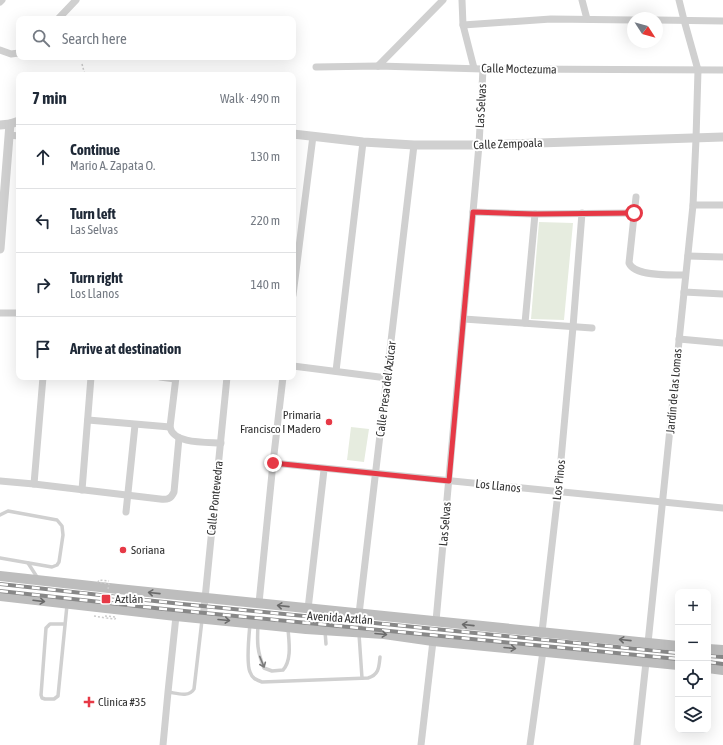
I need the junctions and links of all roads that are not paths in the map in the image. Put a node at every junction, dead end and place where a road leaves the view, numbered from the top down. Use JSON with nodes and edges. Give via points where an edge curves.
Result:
{"nodes":[{"id":1,"x":76,"y":0,"type":"edge"},
{"id":2,"x":443,"y":0,"type":"edge"},
{"id":3,"x":462,"y":0,"type":"edge"},
{"id":4,"x":582,"y":0,"type":"edge"},
{"id":5,"x":680,"y":0,"type":"edge"},
{"id":6,"x":61,"y":16,"type":"edge"},
{"id":7,"x":587,"y":19,"type":"junction"},
{"id":8,"x":627,"y":20,"type":"edge"},
{"id":9,"x":663,"y":20,"type":"edge"},
{"id":10,"x":684,"y":20,"type":"junction"},
{"id":11,"x":723,"y":21,"type":"edge"},
{"id":12,"x":463,"y":25,"type":"junction"},
{"id":13,"x":0,"y":50,"type":"edge"},
{"id":14,"x":16,"y":53,"type":"edge"},
{"id":15,"x":378,"y":66,"type":"junction"},
{"id":16,"x":316,"y":67,"type":"dead end"},
{"id":17,"x":474,"y":68,"type":"junction"},
{"id":18,"x":483,"y":69,"type":"junction"},
{"id":19,"x":698,"y":70,"type":"junction"},
{"id":20,"x":723,"y":70,"type":"edge"},
{"id":21,"x":16,"y":122,"type":"edge"},
{"id":22,"x":10,"y":124,"type":"junction"},
{"id":23,"x":0,"y":125,"type":"edge"},
{"id":24,"x":9,"y":134,"type":"junction"},
{"id":25,"x":296,"y":134,"type":"edge"},
{"id":26,"x":16,"y":135,"type":"edge"},
{"id":27,"x":313,"y":136,"type":"junction"},
{"id":28,"x":723,"y":137,"type":"edge"},
{"id":29,"x":696,"y":139,"type":"junction"},
{"id":30,"x":363,"y":142,"type":"junction"},
{"id":31,"x":414,"y":145,"type":"junction"},
{"id":32,"x":479,"y":145,"type":"junction"},
{"id":33,"x":2,"y":189,"type":"edge"},
{"id":34,"x":636,"y":197,"type":"dead end"},
{"id":35,"x":693,"y":205,"type":"junction"},
{"id":36,"x":723,"y":205,"type":"edge"},
{"id":37,"x":473,"y":212,"type":"junction"},
{"id":38,"x":634,"y":213,"type":"junction"},
{"id":39,"x":535,"y":214,"type":"junction"},
{"id":40,"x":582,"y":214,"type":"junction"},
{"id":41,"x":0,"y":249,"type":"edge"},
{"id":42,"x":688,"y":256,"type":"junction"},
{"id":43,"x":723,"y":257,"type":"edge"},
{"id":44,"x":296,"y":271,"type":"edge"},
{"id":45,"x":685,"y":275,"type":"junction"},
{"id":46,"x":684,"y":292,"type":"junction"},
{"id":47,"x":723,"y":294,"type":"edge"},
{"id":48,"x":0,"y":313,"type":"edge"},
{"id":49,"x":16,"y":313,"type":"edge"},
{"id":50,"x":464,"y":319,"type":"junction"},
{"id":51,"x":524,"y":323,"type":"junction"},
{"id":52,"x":574,"y":327,"type":"junction"},
{"id":53,"x":592,"y":328,"type":"dead end"},
{"id":54,"x":679,"y":339,"type":"junction"},
{"id":55,"x":723,"y":343,"type":"edge"},
{"id":56,"x":296,"y":366,"type":"edge"},
{"id":57,"x":336,"y":371,"type":"junction"},
{"id":58,"x":387,"y":378,"type":"junction"},
{"id":59,"x":43,"y":380,"type":"edge"},
{"id":60,"x":91,"y":380,"type":"edge"},
{"id":61,"x":176,"y":380,"type":"edge"},
{"id":62,"x":227,"y":380,"type":"edge"},
{"id":63,"x":283,"y":380,"type":"edge"},
{"id":64,"x":88,"y":420,"type":"junction"},
{"id":65,"x":135,"y":425,"type":"junction"},
{"id":66,"x":170,"y":428,"type":"junction"},
{"id":67,"x":179,"y":438,"type":"junction"},
{"id":68,"x":220,"y":443,"type":"junction"},
{"id":69,"x":273,"y":463,"type":"junction"},
{"id":70,"x":324,"y":470,"type":"junction"},
{"id":71,"x":376,"y":474,"type":"junction"},
{"id":72,"x":0,"y":481,"type":"edge"},
{"id":73,"x":449,"y":481,"type":"junction"},
{"id":74,"x":34,"y":484,"type":"junction"},
{"id":75,"x":82,"y":490,"type":"junction"},
{"id":76,"x":558,"y":492,"type":"junction"},
{"id":77,"x":127,"y":494,"type":"junction"},
{"id":78,"x":663,"y":502,"type":"junction"},
{"id":79,"x":723,"y":508,"type":"edge"},
{"id":80,"x":126,"y":512,"type":"dead end"},
{"id":81,"x":0,"y":515,"type":"edge"},
{"id":82,"x":0,"y":558,"type":"edge"},
{"id":83,"x":28,"y":563,"type":"junction"},
{"id":84,"x":0,"y":576,"type":"edge"},
{"id":85,"x":38,"y":580,"type":"junction"},
{"id":86,"x":0,"y":596,"type":"edge"},
{"id":87,"x":205,"y":598,"type":"junction"},
{"id":88,"x":259,"y":603,"type":"junction"},
{"id":89,"x":67,"y":604,"type":"junction"},
{"id":90,"x":308,"y":609,"type":"junction"},
{"id":91,"x":359,"y":614,"type":"junction"},
{"id":92,"x":176,"y":616,"type":"junction"},
{"id":93,"x":203,"y":619,"type":"junction"},
{"id":94,"x":436,"y":621,"type":"junction"},
{"id":95,"x":254,"y":623,"type":"junction"},
{"id":96,"x":65,"y":624,"type":"junction"},
{"id":97,"x":288,"y":627,"type":"junction"},
{"id":98,"x":325,"y":630,"type":"junction"},
{"id":99,"x":542,"y":632,"type":"junction"},
{"id":100,"x":359,"y":633,"type":"junction"},
{"id":101,"x":433,"y":641,"type":"junction"},
{"id":102,"x":648,"y":643,"type":"junction"},
{"id":103,"x":326,"y":644,"type":"dead end"},
{"id":104,"x":675,"y":646,"type":"edge"},
{"id":105,"x":711,"y":649,"type":"edge"},
{"id":106,"x":723,"y":650,"type":"edge"},
{"id":107,"x":542,"y":651,"type":"junction"},
{"id":108,"x":380,"y":657,"type":"dead end"},
{"id":109,"x":646,"y":662,"type":"junction"},
{"id":110,"x":675,"y":666,"type":"edge"},
{"id":111,"x":711,"y":668,"type":"edge"},
{"id":112,"x":723,"y":670,"type":"edge"},
{"id":113,"x":362,"y":678,"type":"junction"},
{"id":114,"x":168,"y":692,"type":"junction"},
{"id":115,"x":163,"y":745,"type":"edge"},
{"id":116,"x":421,"y":745,"type":"edge"},
{"id":117,"x":530,"y":745,"type":"edge"},
{"id":118,"x":637,"y":745,"type":"edge"}],
"edges":[{"from":1,"to":6,"type":"street"},
{"from":2,"to":15,"type":"street"},
{"from":3,"to":12,"type":"street"},
{"from":4,"to":7,"type":"street"},
{"from":5,"to":10,"type":"street","name":"Jardín de las Lomas"},
{"from":7,"to":8,"type":"street"},
{"from":7,"to":12,"type":"street"},
{"from":9,"to":10,"type":"street"},
{"from":10,"to":11,"type":"street"},
{"from":10,"to":19,"type":"street","name":"Jardín de las Lomas"},
{"from":12,"to":17,"type":"street"},
{"from":13,"to":14,"type":"street"},
{"from":15,"to":16,"type":"street","name":"Calle Moctezuma"},
{"from":15,"to":17,"type":"street","name":"Calle Moctezuma"},
{"from":17,"to":18,"type":"street","name":"Calle Moctezuma"},
{"from":18,"to":19,"type":"street","name":"Calle Moctezuma"},
{"from":18,"to":32,"type":"street","name":"Las Selvas"},
{"from":19,"to":20,"type":"street","name":"Calle Moctezuma"},
{"from":19,"to":29,"type":"street","name":"Jardín de las Lomas"},
{"from":21,"to":22,"type":"street"},
{"from":22,"to":23,"type":"street"},
{"from":22,"to":24,"type":"street"},
{"from":24,"to":26,"type":"street"},
{"from":24,"to":33,"type":"street"},
{"from":25,"to":27,"type":"street","name":"Calle Zempoala"},
{"from":27,"to":30,"type":"street","name":"Calle Zempoala"},
{"from":27,"to":44,"type":"street"},
{"from":28,"to":29,"type":"street","name":"Calle Zempoala"},
{"from":29,"to":32,"type":"street","name":"Calle Zempoala"},
{"from":29,"to":35,"type":"street","name":"Jardín de las Lomas"},
{"from":30,"to":31,"type":"street","name":"Calle Zempoala"},
{"from":30,"to":57,"type":"street"},
{"from":31,"to":32,"type":"street","name":"Calle Zempoala"},
{"from":31,"to":58,"type":"street","name":"Calle Presa del Azúcar"},
{"from":32,"to":37,"type":"street","name":"Las Selvas"},
{"from":33,"to":41,"type":"street"},
{"from":34,"to":38,"type":"street"},
{"from":35,"to":36,"type":"street"},
{"from":35,"to":42,"type":"street","name":"Jardín de las Lomas"},
{"from":37,"to":39,"type":"street"},
{"from":37,"to":50,"type":"street","name":"Las Selvas"},
{"from":38,"to":40,"type":"street"},
{"from":38,"to":45,"type":"street","via":[[629,263],[632,268],[640,272]]},
{"from":39,"to":40,"type":"street"},
{"from":39,"to":51,"type":"street"},
{"from":40,"to":52,"type":"street","name":"Los Pinos"},
{"from":42,"to":43,"type":"street"},
{"from":42,"to":45,"type":"street","name":"Jardín de las Lomas"},
{"from":45,"to":46,"type":"street","name":"Jardín de las Lomas"},
{"from":46,"to":47,"type":"street"},
{"from":46,"to":54,"type":"street","name":"Jardín de las Lomas"},
{"from":48,"to":49,"type":"street"},
{"from":50,"to":51,"type":"street"},
{"from":50,"to":73,"type":"street","name":"Las Selvas"},
{"from":51,"to":52,"type":"street"},
{"from":52,"to":53,"type":"street"},
{"from":52,"to":76,"type":"street","name":"Los Pinos"},
{"from":54,"to":55,"type":"street"},
{"from":54,"to":78,"type":"street","name":"Jardín de las Lomas"},
{"from":56,"to":57,"type":"street"},
{"from":57,"to":58,"type":"street"},
{"from":58,"to":71,"type":"street","name":"Calle Presa del Azúcar"},
{"from":59,"to":74,"type":"street"},
{"from":60,"to":64,"type":"street"},
{"from":61,"to":66,"type":"street"},
{"from":62,"to":68,"type":"street","name":"Calle Pontevedra"},
{"from":63,"to":69,"type":"street"},
{"from":64,"to":65,"type":"street"},
{"from":64,"to":75,"type":"street"},
{"from":65,"to":66,"type":"street"},
{"from":65,"to":77,"type":"street"},
{"from":66,"to":67,"type":"street"},
{"from":67,"to":68,"type":"street"},
{"from":67,"to":77,"type":"street","via":[[174,492],[170,498]]},
{"from":68,"to":87,"type":"street","name":"Calle Pontevedra"},
{"from":69,"to":70,"type":"street","name":"Los Llanos"},
{"from":69,"to":88,"type":"street"},
{"from":70,"to":71,"type":"street","name":"Los Llanos"},
{"from":70,"to":90,"type":"street"},
{"from":71,"to":73,"type":"street","name":"Los Llanos"},
{"from":71,"to":91,"type":"street","name":"Calle Presa del Azúcar"},
{"from":72,"to":74,"type":"street"},
{"from":73,"to":76,"type":"street","name":"Los Llanos"},
{"from":73,"to":94,"type":"street","name":"Las Selvas"},
{"from":74,"to":75,"type":"street"},
{"from":75,"to":77,"type":"street"},
{"from":76,"to":78,"type":"street","name":"Los Llanos"},
{"from":76,"to":99,"type":"street","name":"Los Pinos"},
{"from":77,"to":80,"type":"street"},
{"from":78,"to":79,"type":"street","name":"Los Llanos"},
{"from":78,"to":102,"type":"street","name":"Jardín de las Lomas"},
{"from":81,"to":83,"type":"lane","via":[[8,512],[57,520],[62,526],[61,552],[57,564],[52,567]]},
{"from":82,"to":83,"type":"lane"},
{"from":83,"to":85,"type":"lane"},
{"from":84,"to":85,"type":"main road","name":"Avenida Aztlán"},
{"from":87,"to":85,"type":"main road","name":"Avenida Aztlán","one_way":true},
{"from":86,"to":89,"type":"main road","name":"Avenida Aztlán","one_way":true},
{"from":87,"to":88,"type":"main road","name":"Avenida Aztlán"},
{"from":87,"to":93,"type":"street","name":"Calle Pontevedra"},
{"from":90,"to":88,"type":"main road","name":"Avenida Aztlán","one_way":true},
{"from":89,"to":92,"type":"main road","name":"Avenida Aztlán"},
{"from":89,"to":96,"type":"lane"},
{"from":90,"to":91,"type":"main road","name":"Avenida Aztlán"},
{"from":91,"to":94,"type":"main road","name":"Avenida Aztlán"},
{"from":91,"to":100,"type":"street","name":"Calle Presa del Azúcar"},
{"from":92,"to":93,"type":"main road","name":"Avenida Aztlán"},
{"from":92,"to":114,"type":"street"},
{"from":93,"to":95,"type":"main road","name":"Avenida Aztlán","one_way":true},
{"from":93,"to":114,"type":"lane","via":[[193,692]]},
{"from":99,"to":94,"type":"main road","name":"Avenida Aztlán","one_way":true},
{"from":95,"to":97,"type":"main road","name":"Avenida Aztlán"},
{"from":95,"to":97,"type":"lane","one_way":true,"via":[[260,659],[264,668],[272,671],[283,670],[287,666]]},
{"from":95,"to":113,"type":"lane","via":[[248,666],[257,680],[277,682]]},
{"from":96,"to":96,"type":"lane","via":[[58,696],[54,699],[45,699],[41,695],[46,628],[50,624]]},
{"from":97,"to":98,"type":"main road","name":"Avenida Aztlán"},
{"from":98,"to":100,"type":"main road","name":"Avenida Aztlán"},
{"from":98,"to":103,"type":"lane"},
{"from":102,"to":99,"type":"main road","name":"Avenida Aztlán","one_way":true},
{"from":100,"to":101,"type":"main road","name":"Avenida Aztlán","one_way":true},
{"from":100,"to":113,"type":"lane"},
{"from":101,"to":107,"type":"main road","name":"Avenida Aztlán","one_way":true},
{"from":101,"to":116,"type":"street"},
{"from":102,"to":104,"type":"main road","name":"Avenida Aztlán"},
{"from":105,"to":106,"type":"main road"},
{"from":107,"to":109,"type":"main road","name":"Avenida Aztlán"},
{"from":107,"to":117,"type":"street"},
{"from":108,"to":113,"type":"lane","via":[[377,673]]},
{"from":109,"to":110,"type":"main road","name":"Avenida Aztlán"},
{"from":109,"to":118,"type":"street"},
{"from":111,"to":112,"type":"main road"},
{"from":114,"to":115,"type":"street"}]}
